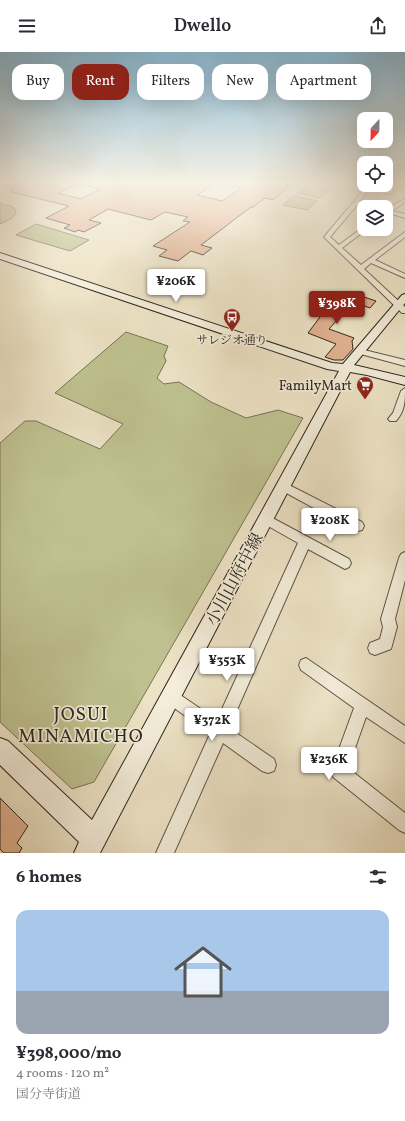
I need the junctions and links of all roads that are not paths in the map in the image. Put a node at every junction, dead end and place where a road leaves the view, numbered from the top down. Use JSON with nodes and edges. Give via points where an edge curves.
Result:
{"nodes":[{"id":1,"x":342,"y":219,"type":"edge"},
{"id":2,"x":357,"y":234,"type":"edge"},
{"id":3,"x":405,"y":234,"type":"edge"},
{"id":4,"x":338,"y":248,"type":"junction"},
{"id":5,"x":0,"y":256,"type":"edge"},
{"id":6,"x":372,"y":261,"type":"junction"},
{"id":7,"x":360,"y":269,"type":"junction"},
{"id":8,"x":405,"y":276,"type":"edge"},
{"id":9,"x":403,"y":304,"type":"edge"},
{"id":10,"x":360,"y":351,"type":"junction"},
{"id":11,"x":405,"y":363,"type":"edge"},
{"id":12,"x":346,"y":369,"type":"junction"},
{"id":13,"x":405,"y":381,"type":"edge"},
{"id":14,"x":405,"y":391,"type":"edge"},
{"id":15,"x":392,"y":419,"type":"dead end"},
{"id":16,"x":283,"y":486,"type":"junction"},
{"id":17,"x":265,"y":519,"type":"junction"},
{"id":18,"x":358,"y":526,"type":"dead end"},
{"id":19,"x":305,"y":542,"type":"junction"},
{"id":20,"x":405,"y":558,"type":"edge"},
{"id":21,"x":344,"y":563,"type":"dead end"},
{"id":22,"x":375,"y":648,"type":"dead end"},
{"id":23,"x":306,"y":665,"type":"dead end"},
{"id":24,"x":171,"y":697,"type":"junction"},
{"id":25,"x":362,"y":705,"type":"junction"},
{"id":26,"x":220,"y":731,"type":"junction"},
{"id":27,"x":405,"y":735,"type":"edge"},
{"id":28,"x":0,"y":749,"type":"edge"},
{"id":29,"x":268,"y":765,"type":"dead end"},
{"id":30,"x":405,"y":824,"type":"edge"},
{"id":31,"x":91,"y":846,"type":"edge"},
{"id":32,"x":165,"y":853,"type":"edge"}],
"edges":[{"from":1,"to":4,"type":"street","via":[[327,236]]},
{"from":2,"to":4,"type":"street"},
{"from":3,"to":6,"type":"street"},
{"from":4,"to":7,"type":"street"},
{"from":5,"to":12,"type":"street","via":[[324,364]]},
{"from":6,"to":7,"type":"street"},
{"from":6,"to":8,"type":"street"},
{"from":7,"to":9,"type":"street"},
{"from":9,"to":10,"type":"street","name":"小川山府中線"},
{"from":10,"to":11,"type":"street"},
{"from":10,"to":12,"type":"street","name":"小川山府中線"},
{"from":12,"to":13,"type":"street","via":[[367,371]]},
{"from":12,"to":16,"type":"street","name":"小川山府中線"},
{"from":14,"to":15,"type":"street","via":[[397,414]]},
{"from":16,"to":17,"type":"street","name":"小川山府中線"},
{"from":16,"to":18,"type":"street"},
{"from":17,"to":19,"type":"street"},
{"from":17,"to":24,"type":"street","name":"小川山府中線"},
{"from":19,"to":21,"type":"street"},
{"from":19,"to":26,"type":"street"},
{"from":20,"to":22,"type":"street","via":[[388,619],[390,627],[386,644]]},
{"from":23,"to":25,"type":"street"},
{"from":24,"to":26,"type":"street"},
{"from":24,"to":31,"type":"street","name":"小川山府中線"},
{"from":25,"to":27,"type":"street"},
{"from":25,"to":30,"type":"street","via":[[339,771]]},
{"from":26,"to":29,"type":"street"},
{"from":26,"to":32,"type":"street"},
{"from":28,"to":31,"type":"street"}]}
